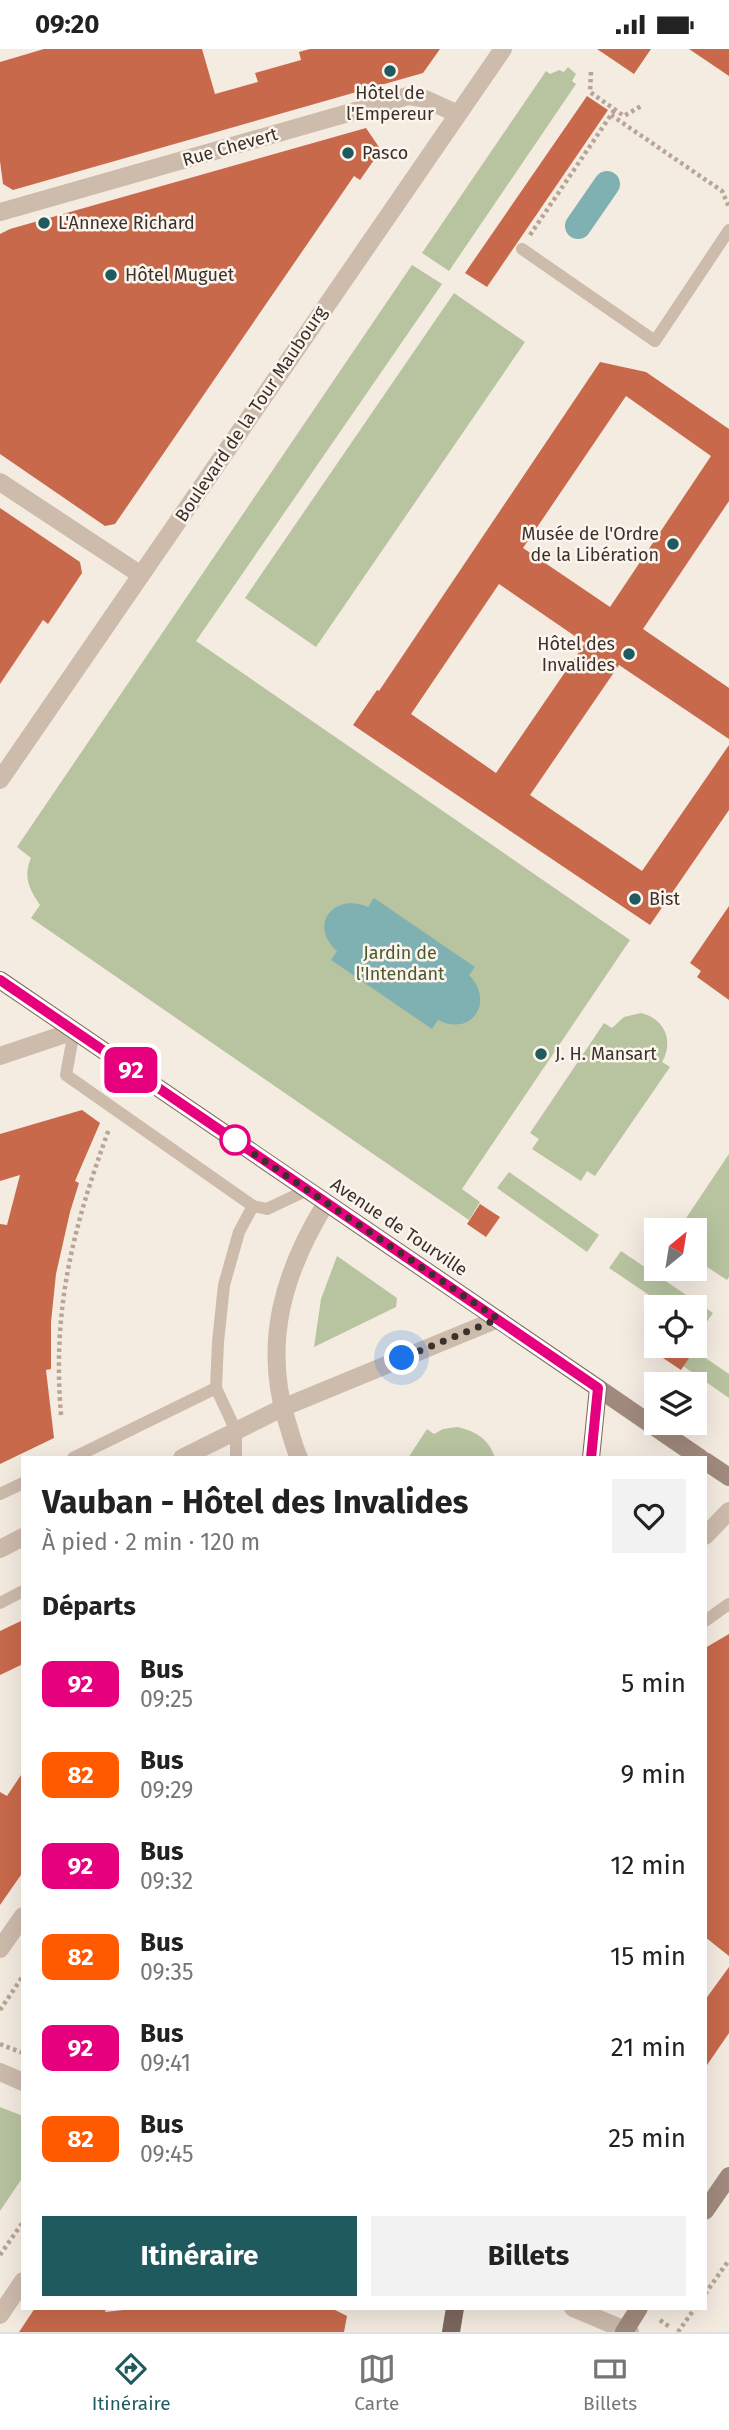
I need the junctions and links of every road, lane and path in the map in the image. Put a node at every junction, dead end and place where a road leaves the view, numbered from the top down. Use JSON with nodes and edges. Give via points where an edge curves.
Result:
{"nodes":[{"id":1,"x":503,"y":49,"type":"edge"},
{"id":2,"x":591,"y":72,"type":"dead end"},
{"id":3,"x":641,"y":106,"type":"dead end"},
{"id":4,"x":615,"y":109,"type":"junction"},
{"id":5,"x":458,"y":114,"type":"junction"},
{"id":6,"x":611,"y":115,"type":"junction"},
{"id":7,"x":729,"y":208,"type":"edge"},
{"id":8,"x":0,"y":212,"type":"edge"},
{"id":9,"x":729,"y":230,"type":"edge"},
{"id":10,"x":530,"y":235,"type":"dead end"},
{"id":11,"x":522,"y":249,"type":"dead end"},
{"id":12,"x":0,"y":482,"type":"edge"},
{"id":13,"x":141,"y":575,"type":"junction"},
{"id":14,"x":0,"y":780,"type":"edge"},
{"id":15,"x":0,"y":980,"type":"edge"},
{"id":16,"x":74,"y":1031,"type":"junction"},
{"id":17,"x":0,"y":1056,"type":"edge"},
{"id":18,"x":109,"y":1129,"type":"dead end"},
{"id":19,"x":307,"y":1190,"type":"junction"},
{"id":20,"x":327,"y":1203,"type":"junction"},
{"id":21,"x":253,"y":1206,"type":"junction"},
{"id":22,"x":498,"y":1319,"type":"junction"},
{"id":23,"x":216,"y":1388,"type":"junction"},
{"id":24,"x":598,"y":1388,"type":"junction"},
{"id":25,"x":282,"y":1408,"type":"junction"},
{"id":26,"x":61,"y":1415,"type":"dead end"},
{"id":27,"x":236,"y":1431,"type":"junction"},
{"id":28,"x":78,"y":1456,"type":"edge"},
{"id":29,"x":186,"y":1456,"type":"edge"},
{"id":30,"x":236,"y":1456,"type":"edge"},
{"id":31,"x":298,"y":1456,"type":"edge"},
{"id":32,"x":591,"y":1456,"type":"edge"},
{"id":33,"x":697,"y":1456,"type":"edge"},
{"id":34,"x":707,"y":1462,"type":"edge"},
{"id":35,"x":729,"y":1477,"type":"edge"},
{"id":36,"x":21,"y":1484,"type":"edge"},
{"id":37,"x":0,"y":1494,"type":"edge"},
{"id":38,"x":729,"y":1512,"type":"edge"},
{"id":39,"x":707,"y":1534,"type":"edge"},
{"id":40,"x":21,"y":1538,"type":"edge"},
{"id":41,"x":0,"y":1549,"type":"edge"},
{"id":42,"x":21,"y":1592,"type":"edge"},
{"id":43,"x":0,"y":1602,"type":"edge"},
{"id":44,"x":729,"y":1604,"type":"edge"},
{"id":45,"x":707,"y":1620,"type":"edge"},
{"id":46,"x":21,"y":1919,"type":"edge"},
{"id":47,"x":0,"y":1949,"type":"edge"},
{"id":48,"x":21,"y":1979,"type":"edge"},
{"id":49,"x":0,"y":2010,"type":"edge"},
{"id":50,"x":0,"y":2044,"type":"edge"},
{"id":51,"x":21,"y":2052,"type":"edge"},
{"id":52,"x":0,"y":2072,"type":"edge"},
{"id":53,"x":21,"y":2081,"type":"edge"},
{"id":54,"x":729,"y":2176,"type":"edge"},
{"id":55,"x":707,"y":2208,"type":"edge"},
{"id":56,"x":21,"y":2225,"type":"edge"},
{"id":57,"x":0,"y":2255,"type":"edge"},
{"id":58,"x":729,"y":2260,"type":"edge"},
{"id":59,"x":21,"y":2284,"type":"edge"},
{"id":60,"x":707,"y":2291,"type":"edge"},
{"id":61,"x":455,"y":2310,"type":"edge"},
{"id":62,"x":578,"y":2310,"type":"edge"},
{"id":63,"x":638,"y":2310,"type":"edge"},
{"id":64,"x":694,"y":2310,"type":"edge"},
{"id":65,"x":0,"y":2315,"type":"edge"},
{"id":66,"x":660,"y":2320,"type":"dead end"},
{"id":67,"x":671,"y":2328,"type":"dead end"},
{"id":68,"x":626,"y":2331,"type":"edge"},
{"id":69,"x":451,"y":2332,"type":"edge"},
{"id":70,"x":678,"y":2332,"type":"edge"}],
"edges":[{"from":1,"to":5,"type":"street","name":"Boulevard de la Tour Maubourg"},
{"from":2,"to":4,"type":"path","via":[[590,92]]},
{"from":3,"to":4,"type":"path","via":[[624,115]]},
{"from":4,"to":6,"type":"path"},
{"from":5,"to":8,"type":"street","name":"Rue Chevert","via":[[408,96]]},
{"from":5,"to":13,"type":"street","name":"Boulevard de la Tour Maubourg"},
{"from":6,"to":7,"type":"path","via":[[722,191]]},
{"from":6,"to":10,"type":"path"},
{"from":9,"to":11,"type":"lane","via":[[655,341]]},
{"from":12,"to":13,"type":"street"},
{"from":13,"to":14,"type":"street","name":"Boulevard de la Tour Maubourg"},
{"from":15,"to":16,"type":"main road","name":"Avenue de Tourville"},
{"from":16,"to":17,"type":"street"},
{"from":16,"to":19,"type":"main road","name":"Avenue de Tourville"},
{"from":16,"to":21,"type":"lane","via":[[66,1075]]},
{"from":18,"to":26,"type":"path","via":[[85,1193],[61,1303],[57,1371]]},
{"from":19,"to":20,"type":"main road","name":"Avenue de Tourville"},
{"from":19,"to":21,"type":"lane","via":[[267,1209]]},
{"from":20,"to":22,"type":"main road","name":"Avenue de Tourville"},
{"from":20,"to":25,"type":"street","via":[[290,1271],[282,1303],[276,1366]]},
{"from":21,"to":23,"type":"lane","via":[[239,1232],[224,1285]]},
{"from":22,"to":24,"type":"main road","name":"Avenue de Tourville"},
{"from":22,"to":25,"type":"street"},
{"from":23,"to":27,"type":"lane"},
{"from":23,"to":28,"type":"lane"},
{"from":24,"to":32,"type":"main road"},
{"from":24,"to":33,"type":"main road","name":"Avenue de Tourville"},
{"from":25,"to":27,"type":"street"},
{"from":25,"to":31,"type":"street"},
{"from":27,"to":29,"type":"street"},
{"from":27,"to":30,"type":"lane"},
{"from":34,"to":35,"type":"main road"},
{"from":36,"to":37,"type":"lane"},
{"from":38,"to":39,"type":"street"},
{"from":40,"to":41,"type":"street"},
{"from":42,"to":43,"type":"lane"},
{"from":44,"to":45,"type":"lane"},
{"from":46,"to":47,"type":"street"},
{"from":48,"to":49,"type":"path"},
{"from":50,"to":51,"type":"path"},
{"from":52,"to":53,"type":"street"},
{"from":54,"to":55,"type":"main road"},
{"from":56,"to":57,"type":"path"},
{"from":58,"to":60,"type":"path"},
{"from":59,"to":65,"type":"street"},
{"from":61,"to":69,"type":"main road"},
{"from":62,"to":68,"type":"street"},
{"from":63,"to":68,"type":"main road"},
{"from":64,"to":70,"type":"path"},
{"from":66,"to":67,"type":"path"}]}
